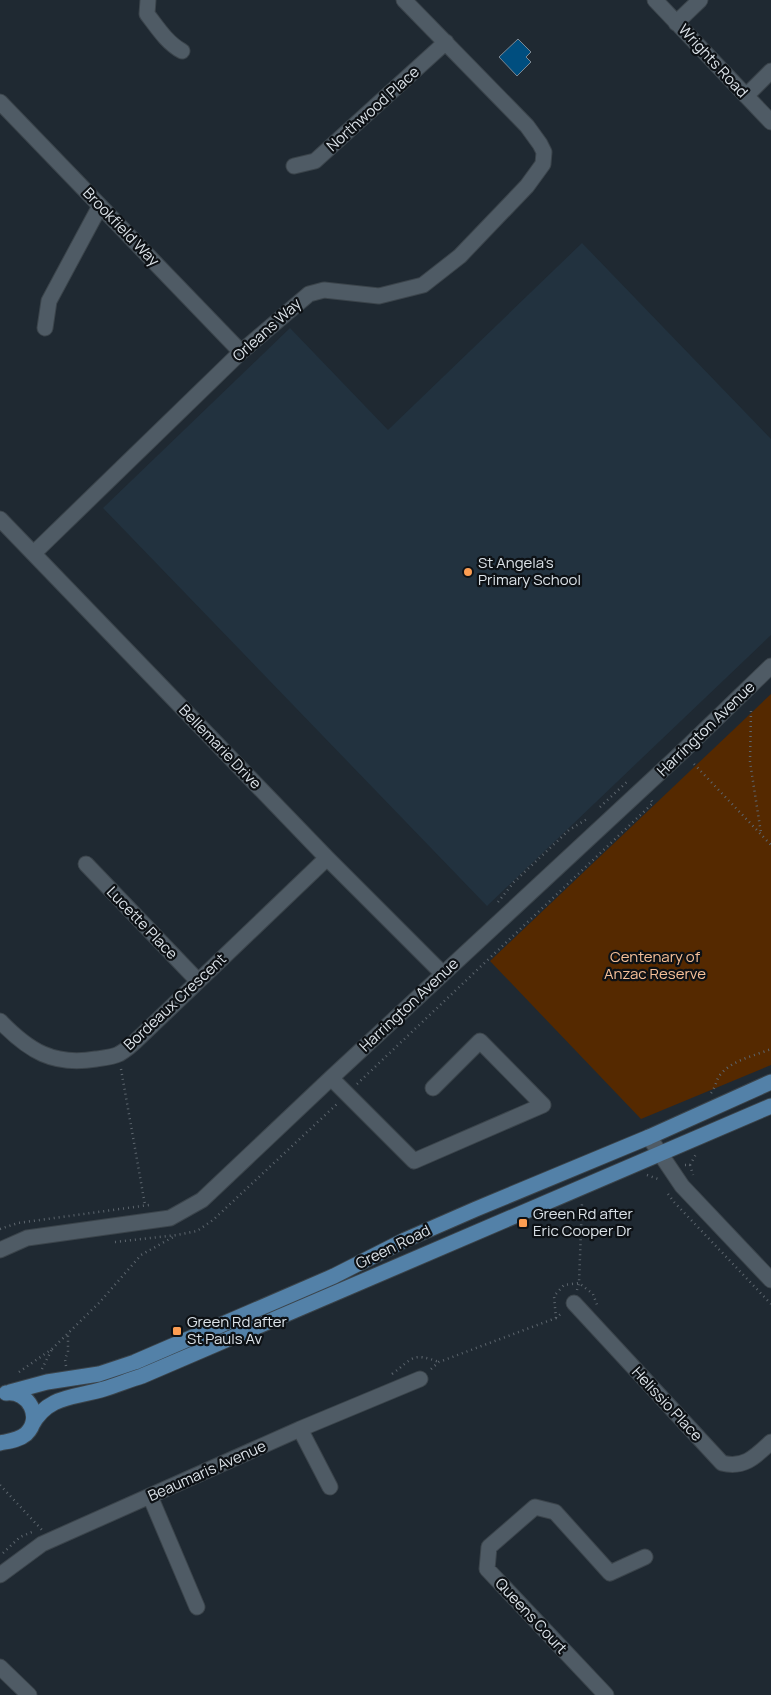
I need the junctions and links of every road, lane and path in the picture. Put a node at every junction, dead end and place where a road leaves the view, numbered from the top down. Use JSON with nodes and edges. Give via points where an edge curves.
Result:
{"nodes":[{"id":1,"x":148,"y":0,"type":"edge"},
{"id":2,"x":404,"y":0,"type":"edge"},
{"id":3,"x":655,"y":0,"type":"edge"},
{"id":4,"x":700,"y":0,"type":"edge"},
{"id":5,"x":676,"y":23,"type":"junction"},
{"id":6,"x":446,"y":42,"type":"junction"},
{"id":7,"x":182,"y":50,"type":"dead end"},
{"id":8,"x":771,"y":72,"type":"edge"},
{"id":9,"x":746,"y":96,"type":"junction"},
{"id":10,"x":0,"y":102,"type":"edge"},
{"id":11,"x":771,"y":122,"type":"edge"},
{"id":12,"x":294,"y":166,"type":"dead end"},
{"id":13,"x":100,"y":206,"type":"junction"},
{"id":14,"x":45,"y":328,"type":"dead end"},
{"id":15,"x":241,"y":352,"type":"junction"},
{"id":16,"x":0,"y":519,"type":"edge"},
{"id":17,"x":34,"y":553,"type":"junction"},
{"id":18,"x":771,"y":666,"type":"edge"},
{"id":19,"x":751,"y":711,"type":"dead end"},
{"id":20,"x":694,"y":764,"type":"dead end"},
{"id":21,"x":630,"y":778,"type":"dead end"},
{"id":22,"x":597,"y":809,"type":"dead end"},
{"id":23,"x":592,"y":815,"type":"dead end"},
{"id":24,"x":761,"y":833,"type":"junction"},
{"id":25,"x":771,"y":845,"type":"edge"},
{"id":26,"x":327,"y":858,"type":"junction"},
{"id":27,"x":86,"y":864,"type":"dead end"},
{"id":28,"x":495,"y":904,"type":"dead end"},
{"id":29,"x":443,"y":974,"type":"junction"},
{"id":30,"x":198,"y":981,"type":"junction"},
{"id":31,"x":0,"y":1021,"type":"edge"},
{"id":32,"x":771,"y":1050,"type":"edge"},
{"id":33,"x":118,"y":1054,"type":"junction"},
{"id":34,"x":331,"y":1078,"type":"junction"},
{"id":35,"x":771,"y":1082,"type":"edge"},
{"id":36,"x":433,"y":1088,"type":"dead end"},
{"id":37,"x":709,"y":1096,"type":"dead end"},
{"id":38,"x":771,"y":1106,"type":"edge"},
{"id":39,"x":649,"y":1137,"type":"junction"},
{"id":40,"x":698,"y":1152,"type":"dead end"},
{"id":41,"x":659,"y":1154,"type":"junction"},
{"id":42,"x":665,"y":1175,"type":"junction"},
{"id":43,"x":582,"y":1203,"type":"dead end"},
{"id":44,"x":152,"y":1204,"type":"dead end"},
{"id":45,"x":145,"y":1205,"type":"junction"},
{"id":46,"x":0,"y":1229,"type":"edge"},
{"id":47,"x":177,"y":1235,"type":"dead end"},
{"id":48,"x":0,"y":1250,"type":"edge"},
{"id":49,"x":771,"y":1280,"type":"edge"},
{"id":50,"x":574,"y":1303,"type":"junction"},
{"id":51,"x":771,"y":1304,"type":"edge"},
{"id":52,"x":68,"y":1333,"type":"junction"},
{"id":53,"x":52,"y":1349,"type":"junction"},
{"id":54,"x":67,"y":1369,"type":"dead end"},
{"id":55,"x":42,"y":1370,"type":"dead end"},
{"id":56,"x":19,"y":1372,"type":"dead end"},
{"id":57,"x":420,"y":1379,"type":"joint"},
{"id":58,"x":5,"y":1394,"type":"edge"},
{"id":59,"x":32,"y":1425,"type":"junction"},
{"id":60,"x":300,"y":1429,"type":"junction"},
{"id":61,"x":4,"y":1440,"type":"edge"},
{"id":62,"x":771,"y":1442,"type":"edge"},
{"id":63,"x":0,"y":1485,"type":"edge"},
{"id":64,"x":330,"y":1487,"type":"dead end"},
{"id":65,"x":150,"y":1496,"type":"junction"},
{"id":66,"x":51,"y":1540,"type":"junction"},
{"id":67,"x":645,"y":1557,"type":"dead end"},
{"id":68,"x":0,"y":1575,"type":"edge"},
{"id":69,"x":197,"y":1607,"type":"dead end"},
{"id":70,"x":0,"y":1667,"type":"edge"},
{"id":71,"x":29,"y":1695,"type":"edge"},
{"id":72,"x":606,"y":1695,"type":"edge"}],
"edges":[{"from":1,"to":7,"type":"street","via":[[147,14]]},
{"from":2,"to":6,"type":"street","name":"Orleans Way"},
{"from":3,"to":5,"type":"street","name":"Wrights Road"},
{"from":4,"to":5,"type":"street"},
{"from":5,"to":9,"type":"street","name":"Wrights Road"},
{"from":6,"to":12,"type":"street","name":"Northwood Place","via":[[315,161]]},
{"from":6,"to":15,"type":"street","name":"Orleans Way","via":[[527,126],[544,152],[543,164],[527,186],[460,256],[423,285],[379,296],[324,290],[308,294]]},
{"from":8,"to":9,"type":"street"},
{"from":9,"to":11,"type":"street","name":"Wrights Road"},
{"from":10,"to":13,"type":"street","name":"Brookfield Way"},
{"from":13,"to":14,"type":"street","via":[[48,301]]},
{"from":13,"to":15,"type":"street","name":"Brookfield Way"},
{"from":15,"to":17,"type":"street","name":"Orleans Way"},
{"from":16,"to":17,"type":"street","name":"Bellemarie Drive"},
{"from":17,"to":26,"type":"street","name":"Bellemarie Drive"},
{"from":18,"to":29,"type":"street","name":"Harrington Avenue"},
{"from":19,"to":24,"type":"path","via":[[750,762]]},
{"from":20,"to":24,"type":"path"},
{"from":21,"to":22,"type":"path"},
{"from":23,"to":28,"type":"path","via":[[569,830]]},
{"from":24,"to":25,"type":"path"},
{"from":26,"to":29,"type":"street","name":"Bellemarie Drive"},
{"from":26,"to":30,"type":"street","name":"Bordeaux Crescent"},
{"from":27,"to":30,"type":"street","name":"Lucette Place"},
{"from":29,"to":34,"type":"street","name":"Harrington Avenue"},
{"from":30,"to":33,"type":"street","name":"Bordeaux Crescent","via":[[140,1038]]},
{"from":31,"to":33,"type":"street","name":"Bordeaux Crescent","via":[[35,1050],[58,1060],[81,1062]]},
{"from":32,"to":37,"type":"path","via":[[729,1065],[718,1077]]},
{"from":33,"to":45,"type":"path"},
{"from":34,"to":36,"type":"street","via":[[414,1161],[543,1105],[480,1041]]},
{"from":34,"to":48,"type":"street","name":"Harrington Avenue","via":[[202,1200],[170,1218],[27,1238]]},
{"from":35,"to":39,"type":"main road","name":"Green Road"},
{"from":38,"to":41,"type":"main road","name":"Green Road"},
{"from":39,"to":41,"type":"street"},
{"from":39,"to":58,"type":"main road","name":"Green Road","via":[[476,1208],[334,1276],[135,1362],[99,1374],[47,1382]]},
{"from":40,"to":42,"type":"path","via":[[690,1165],[682,1165]]},
{"from":41,"to":42,"type":"street"},
{"from":41,"to":59,"type":"main road","name":"Green Road","via":[[142,1376],[54,1402],[38,1414]]},
{"from":42,"to":49,"type":"street","via":[[682,1186]]},
{"from":42,"to":51,"type":"path","via":[[674,1202]]},
{"from":43,"to":50,"type":"path","via":[[579,1283]]},
{"from":44,"to":45,"type":"path"},
{"from":45,"to":46,"type":"path","via":[[18,1223]]},
{"from":47,"to":52,"type":"path","via":[[141,1255]]},
{"from":50,"to":57,"type":"path","via":[[556,1318],[439,1362]]},
{"from":50,"to":62,"type":"street","name":"Helissio Place","via":[[722,1463],[732,1466],[753,1459]]},
{"from":52,"to":53,"type":"path"},
{"from":52,"to":54,"type":"path"},
{"from":53,"to":55,"type":"path"},
{"from":53,"to":56,"type":"path"},
{"from":57,"to":60,"type":"street","name":"Beaumaris Avenue"},
{"from":58,"to":59,"type":"main road","via":[[19,1394],[26,1399],[34,1416]]},
{"from":59,"to":61,"type":"main road","name":"Green Road","via":[[20,1438]]},
{"from":60,"to":64,"type":"street"},
{"from":60,"to":65,"type":"street","name":"Beaumaris Avenue"},
{"from":63,"to":66,"type":"path"},
{"from":65,"to":66,"type":"street","name":"Beaumaris Avenue"},
{"from":65,"to":69,"type":"street"},
{"from":66,"to":68,"type":"street","name":"Beaumaris Avenue"},
{"from":67,"to":72,"type":"street","name":"Queens Court","via":[[610,1573],[554,1512],[535,1507],[489,1547],[487,1569]]},
{"from":70,"to":71,"type":"street"}]}
